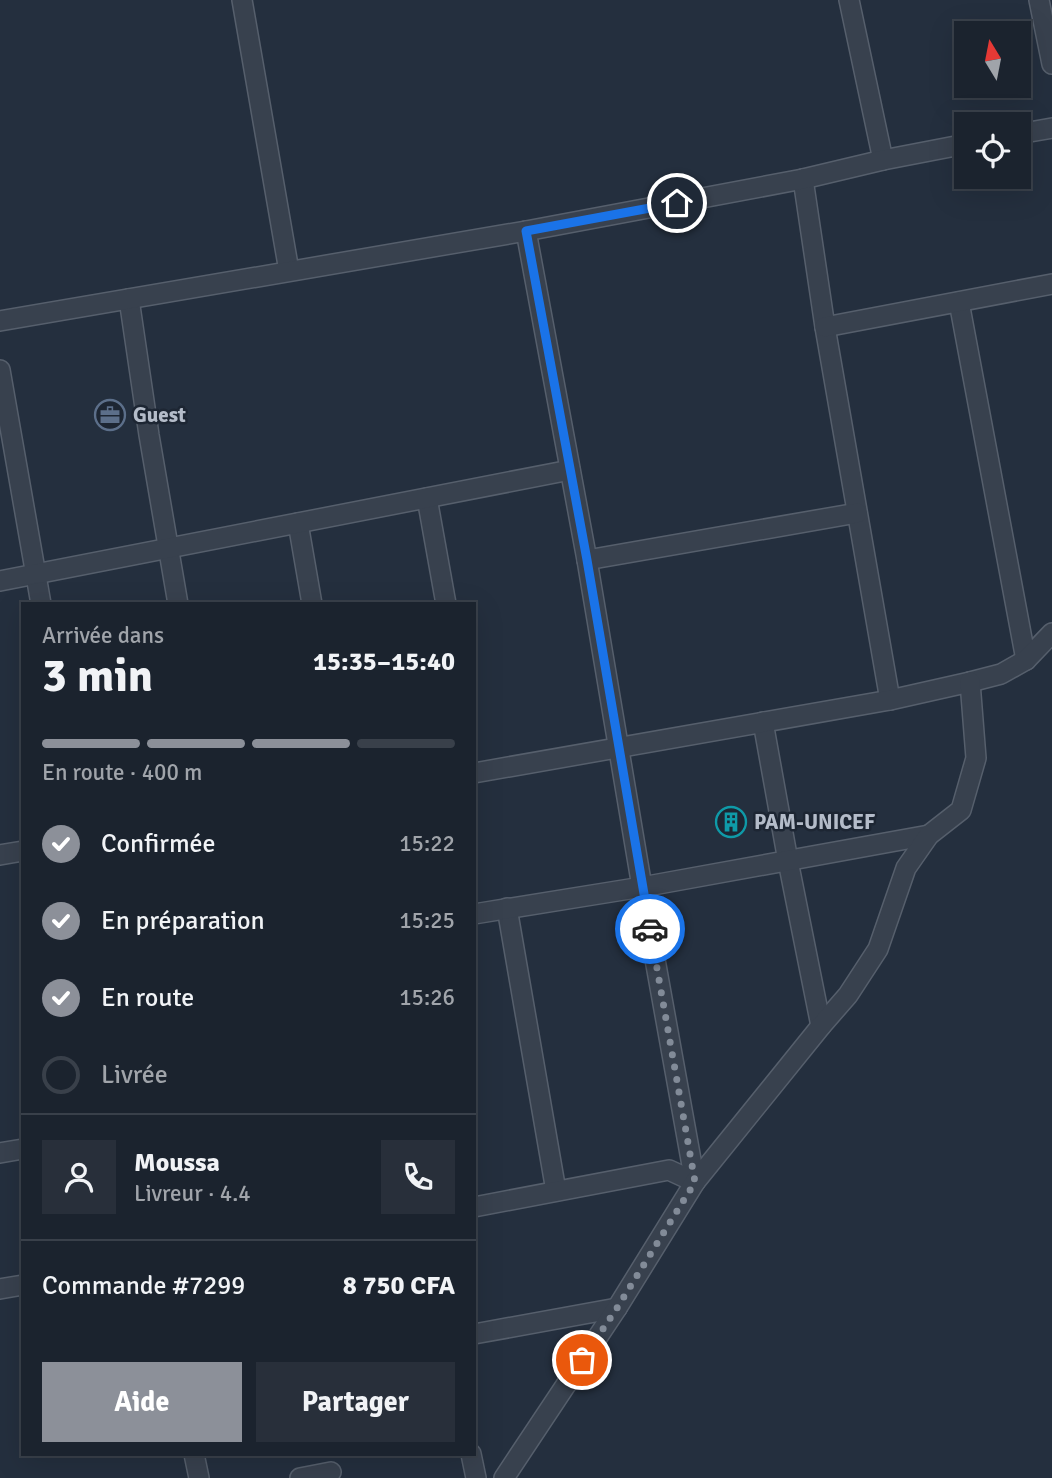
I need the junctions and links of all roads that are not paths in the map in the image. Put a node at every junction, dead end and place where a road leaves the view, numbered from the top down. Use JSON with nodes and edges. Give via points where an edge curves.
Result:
{"nodes":[{"id":1,"x":242,"y":0,"type":"edge"},
{"id":2,"x":849,"y":0,"type":"edge"},
{"id":3,"x":1040,"y":0,"type":"edge"},
{"id":4,"x":1052,"y":64,"type":"edge"},
{"id":5,"x":1052,"y":128,"type":"edge"},
{"id":6,"x":1031,"y":132,"type":"edge"},
{"id":7,"x":954,"y":146,"type":"edge"},
{"id":8,"x":883,"y":160,"type":"junction"},
{"id":9,"x":803,"y":179,"type":"junction"},
{"id":10,"x":526,"y":231,"type":"junction"},
{"id":11,"x":289,"y":271,"type":"junction"},
{"id":12,"x":1052,"y":284,"type":"edge"},
{"id":13,"x":129,"y":299,"type":"junction"},
{"id":14,"x":959,"y":302,"type":"junction"},
{"id":15,"x":0,"y":321,"type":"edge"},
{"id":16,"x":825,"y":327,"type":"junction"},
{"id":17,"x":0,"y":370,"type":"edge"},
{"id":18,"x":570,"y":470,"type":"junction"},
{"id":19,"x":427,"y":498,"type":"junction"},
{"id":20,"x":857,"y":513,"type":"junction"},
{"id":21,"x":298,"y":523,"type":"junction"},
{"id":22,"x":169,"y":548,"type":"junction"},
{"id":23,"x":587,"y":560,"type":"junction"},
{"id":24,"x":36,"y":574,"type":"junction"},
{"id":25,"x":0,"y":581,"type":"edge"},
{"id":26,"x":41,"y":602,"type":"edge"},
{"id":27,"x":178,"y":602,"type":"edge"},
{"id":28,"x":312,"y":602,"type":"edge"},
{"id":29,"x":446,"y":602,"type":"edge"},
{"id":30,"x":1052,"y":633,"type":"edge"},
{"id":31,"x":1026,"y":660,"type":"junction"},
{"id":32,"x":970,"y":682,"type":"junction"},
{"id":33,"x":890,"y":700,"type":"junction"},
{"id":34,"x":763,"y":722,"type":"junction"},
{"id":35,"x":618,"y":747,"type":"junction"},
{"id":36,"x":476,"y":766,"type":"edge"},
{"id":37,"x":929,"y":835,"type":"junction"},
{"id":38,"x":21,"y":851,"type":"edge"},
{"id":39,"x":0,"y":855,"type":"edge"},
{"id":40,"x":788,"y":861,"type":"junction"},
{"id":41,"x":642,"y":887,"type":"junction"},
{"id":42,"x":507,"y":908,"type":"junction"},
{"id":43,"x":476,"y":914,"type":"edge"},
{"id":44,"x":821,"y":1026,"type":"junction"},
{"id":45,"x":21,"y":1149,"type":"edge"},
{"id":46,"x":0,"y":1153,"type":"edge"},
{"id":47,"x":695,"y":1182,"type":"junction"},
{"id":48,"x":556,"y":1191,"type":"junction"},
{"id":49,"x":476,"y":1207,"type":"edge"},
{"id":50,"x":21,"y":1285,"type":"edge"},
{"id":51,"x":0,"y":1289,"type":"edge"},
{"id":52,"x":617,"y":1308,"type":"junction"},
{"id":53,"x":476,"y":1334,"type":"edge"},
{"id":54,"x":194,"y":1456,"type":"edge"},
{"id":55,"x":471,"y":1456,"type":"edge"},
{"id":56,"x":331,"y":1468,"type":"edge"},
{"id":57,"x":199,"y":1478,"type":"edge"},
{"id":58,"x":300,"y":1478,"type":"edge"},
{"id":59,"x":475,"y":1478,"type":"edge"},
{"id":60,"x":504,"y":1478,"type":"edge"}],
"edges":[{"from":1,"to":11,"type":"street"},
{"from":2,"to":8,"type":"street"},
{"from":3,"to":4,"type":"street"},
{"from":5,"to":6,"type":"street"},
{"from":7,"to":8,"type":"street"},
{"from":8,"to":9,"type":"street"},
{"from":9,"to":10,"type":"street"},
{"from":9,"to":16,"type":"street"},
{"from":10,"to":11,"type":"street"},
{"from":10,"to":18,"type":"street"},
{"from":11,"to":13,"type":"street"},
{"from":12,"to":14,"type":"street"},
{"from":13,"to":15,"type":"street"},
{"from":13,"to":22,"type":"street"},
{"from":14,"to":16,"type":"street"},
{"from":14,"to":31,"type":"street"},
{"from":16,"to":20,"type":"street"},
{"from":17,"to":24,"type":"street"},
{"from":18,"to":19,"type":"street"},
{"from":18,"to":23,"type":"street"},
{"from":19,"to":21,"type":"street"},
{"from":19,"to":29,"type":"street"},
{"from":20,"to":23,"type":"street"},
{"from":20,"to":33,"type":"street"},
{"from":21,"to":22,"type":"street"},
{"from":21,"to":28,"type":"street"},
{"from":22,"to":24,"type":"street"},
{"from":22,"to":27,"type":"street"},
{"from":23,"to":35,"type":"street"},
{"from":24,"to":25,"type":"street"},
{"from":24,"to":26,"type":"street"},
{"from":30,"to":31,"type":"street"},
{"from":31,"to":32,"type":"street","via":[[1001,674]]},
{"from":32,"to":33,"type":"street"},
{"from":32,"to":37,"type":"street","via":[[976,758],[961,810]]},
{"from":33,"to":34,"type":"street"},
{"from":34,"to":35,"type":"street"},
{"from":34,"to":40,"type":"street"},
{"from":35,"to":36,"type":"street"},
{"from":35,"to":41,"type":"street"},
{"from":37,"to":40,"type":"street"},
{"from":37,"to":44,"type":"street","via":[[906,868],[878,949]]},
{"from":38,"to":39,"type":"street"},
{"from":40,"to":41,"type":"street"},
{"from":40,"to":44,"type":"street"},
{"from":41,"to":42,"type":"street"},
{"from":41,"to":47,"type":"street"},
{"from":42,"to":43,"type":"street"},
{"from":42,"to":48,"type":"street"},
{"from":44,"to":47,"type":"street"},
{"from":45,"to":46,"type":"street"},
{"from":47,"to":48,"type":"street","via":[[669,1170]]},
{"from":47,"to":52,"type":"street"},
{"from":48,"to":49,"type":"street"},
{"from":50,"to":51,"type":"street"},
{"from":52,"to":53,"type":"street"},
{"from":52,"to":60,"type":"street"},
{"from":54,"to":57,"type":"street"},
{"from":55,"to":59,"type":"street"},
{"from":56,"to":58,"type":"street"}]}
